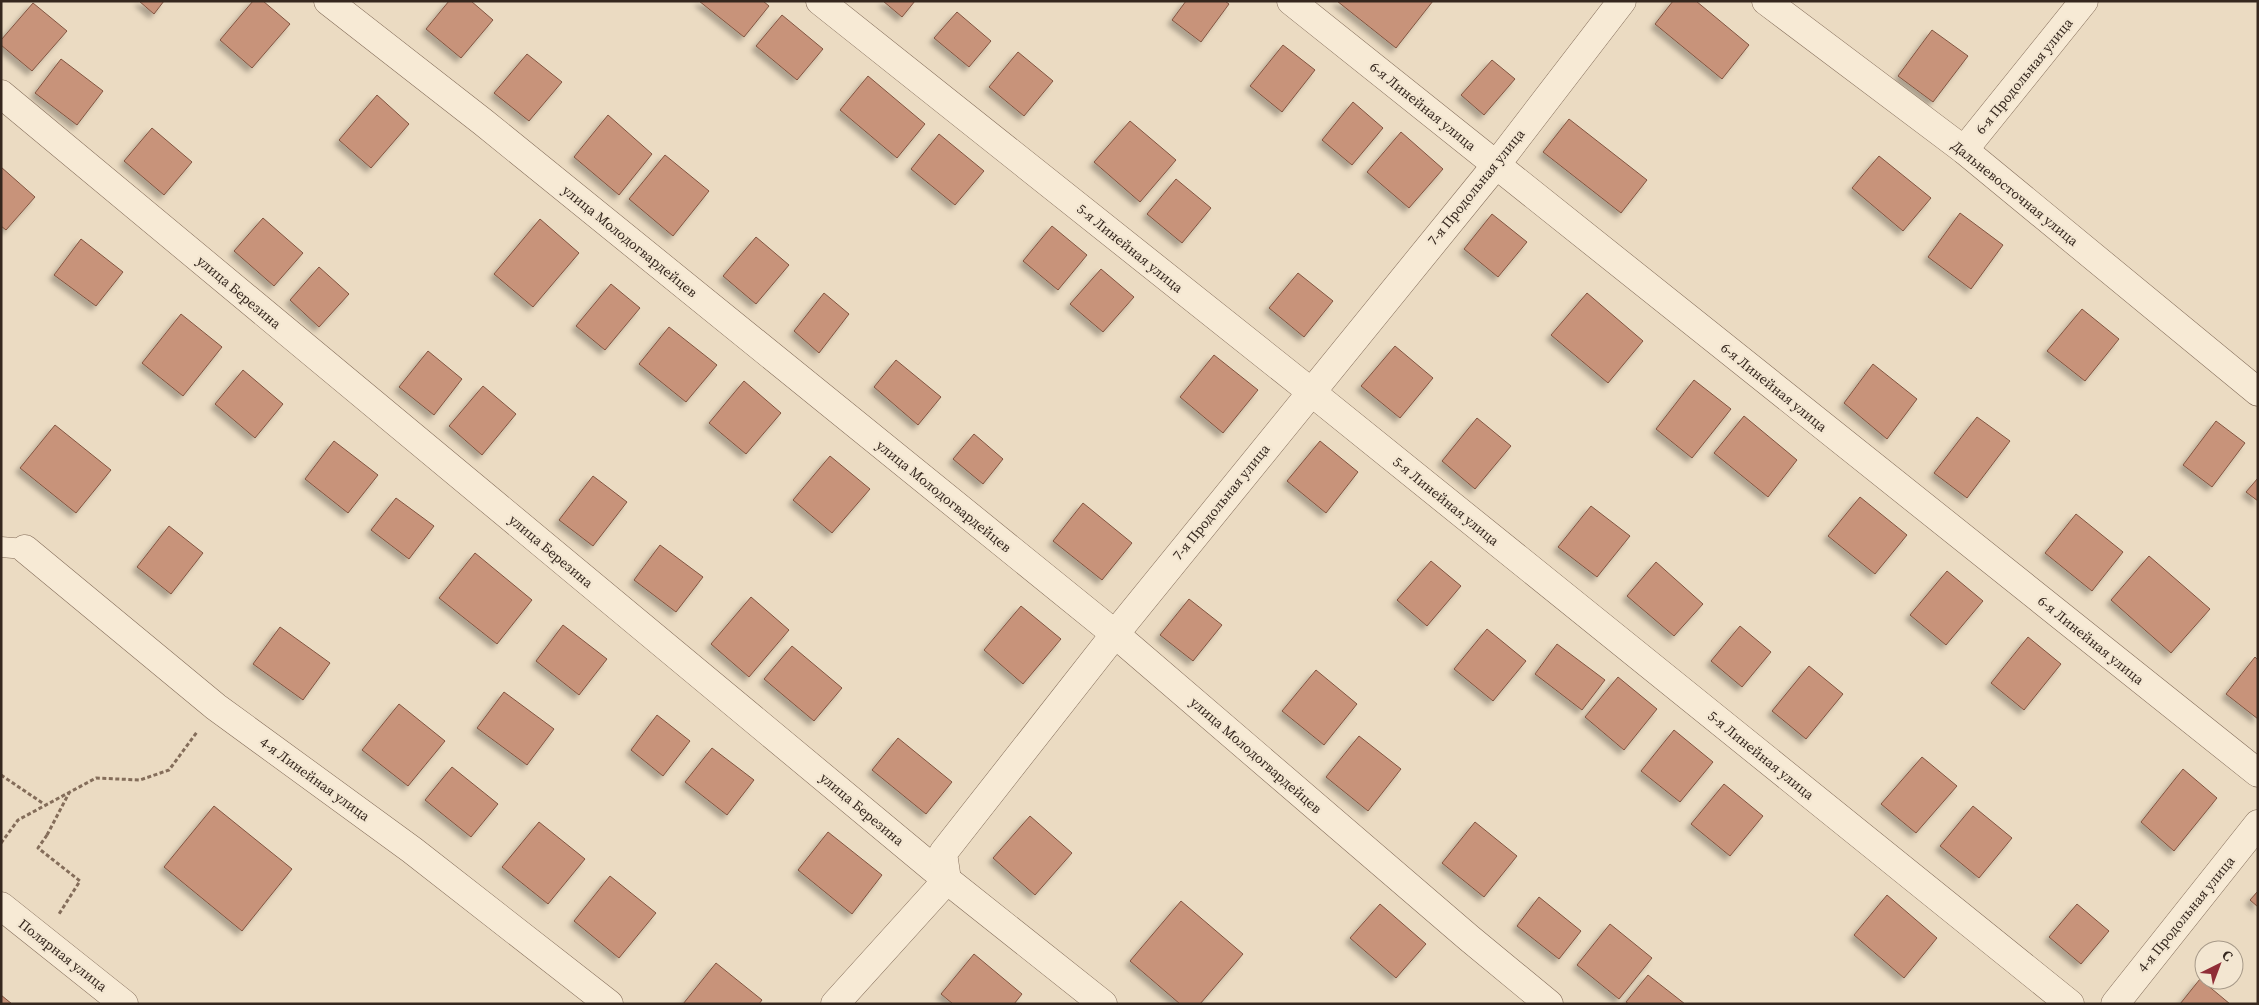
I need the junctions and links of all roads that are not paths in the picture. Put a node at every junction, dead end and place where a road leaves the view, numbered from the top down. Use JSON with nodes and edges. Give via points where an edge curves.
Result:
{"nodes":[{"id":1,"x":328,"y":1,"type":"edge"},
{"id":2,"x":820,"y":1,"type":"edge"},
{"id":3,"x":1291,"y":1,"type":"edge"},
{"id":4,"x":1622,"y":1,"type":"edge"},
{"id":5,"x":1766,"y":1,"type":"edge"},
{"id":6,"x":2084,"y":1,"type":"edge"},
{"id":7,"x":1,"y":94,"type":"edge"},
{"id":8,"x":1964,"y":150,"type":"junction"},
{"id":9,"x":1496,"y":164,"type":"junction"},
{"id":10,"x":1310,"y":391,"type":"junction"},
{"id":11,"x":2258,"y":392,"type":"edge"},
{"id":12,"x":13,"y":548,"type":"edge"},
{"id":13,"x":1115,"y":634,"type":"junction"},
{"id":14,"x":2258,"y":773,"type":"edge"},
{"id":15,"x":2258,"y":824,"type":"edge"},
{"id":16,"x":946,"y":880,"type":"junction"},
{"id":17,"x":1,"y":906,"type":"edge"},
{"id":18,"x":124,"y":1004,"type":"edge"},
{"id":19,"x":609,"y":1004,"type":"edge"},
{"id":20,"x":835,"y":1004,"type":"edge"},
{"id":21,"x":1103,"y":1004,"type":"edge"},
{"id":22,"x":1549,"y":1004,"type":"edge"},
{"id":23,"x":2070,"y":1004,"type":"edge"},
{"id":24,"x":2115,"y":1004,"type":"edge"}],
"edges":[{"from":1,"to":13,"type":"street","name":"улица Молодогвардейцев","via":[[483,122]]},
{"from":2,"to":10,"type":"street","name":"5-я Линейная улица"},
{"from":3,"to":9,"type":"street","name":"6-я Линейная улица"},
{"from":4,"to":9,"type":"street","name":"7-я Продольная улица"},
{"from":5,"to":8,"type":"street","name":"Дальневосточная улица"},
{"from":6,"to":8,"type":"street","name":"6-я Продольная улица"},
{"from":7,"to":16,"type":"street","name":"улица Березина"},
{"from":8,"to":11,"type":"street","name":"Дальневосточная улица"},
{"from":9,"to":10,"type":"street","name":"7-я Продольная улица"},
{"from":9,"to":14,"type":"street","name":"6-я Линейная улица"},
{"from":10,"to":13,"type":"street","name":"7-я Продольная улица"},
{"from":10,"to":23,"type":"street","name":"5-я Линейная улица"},
{"from":12,"to":19,"type":"street","name":"4-я Линейная улица","via":[[216,707],[412,850]]},
{"from":13,"to":16,"type":"street","name":"7-я Продольная улица","via":[[943,853]]},
{"from":13,"to":22,"type":"street","name":"улица Молодогвардейцев"},
{"from":15,"to":24,"type":"street","name":"4-я Продольная улица"},
{"from":16,"to":20,"type":"street"},
{"from":16,"to":21,"type":"street","name":"улица Березина"},
{"from":17,"to":18,"type":"street","name":"Полярная улица"}]}
